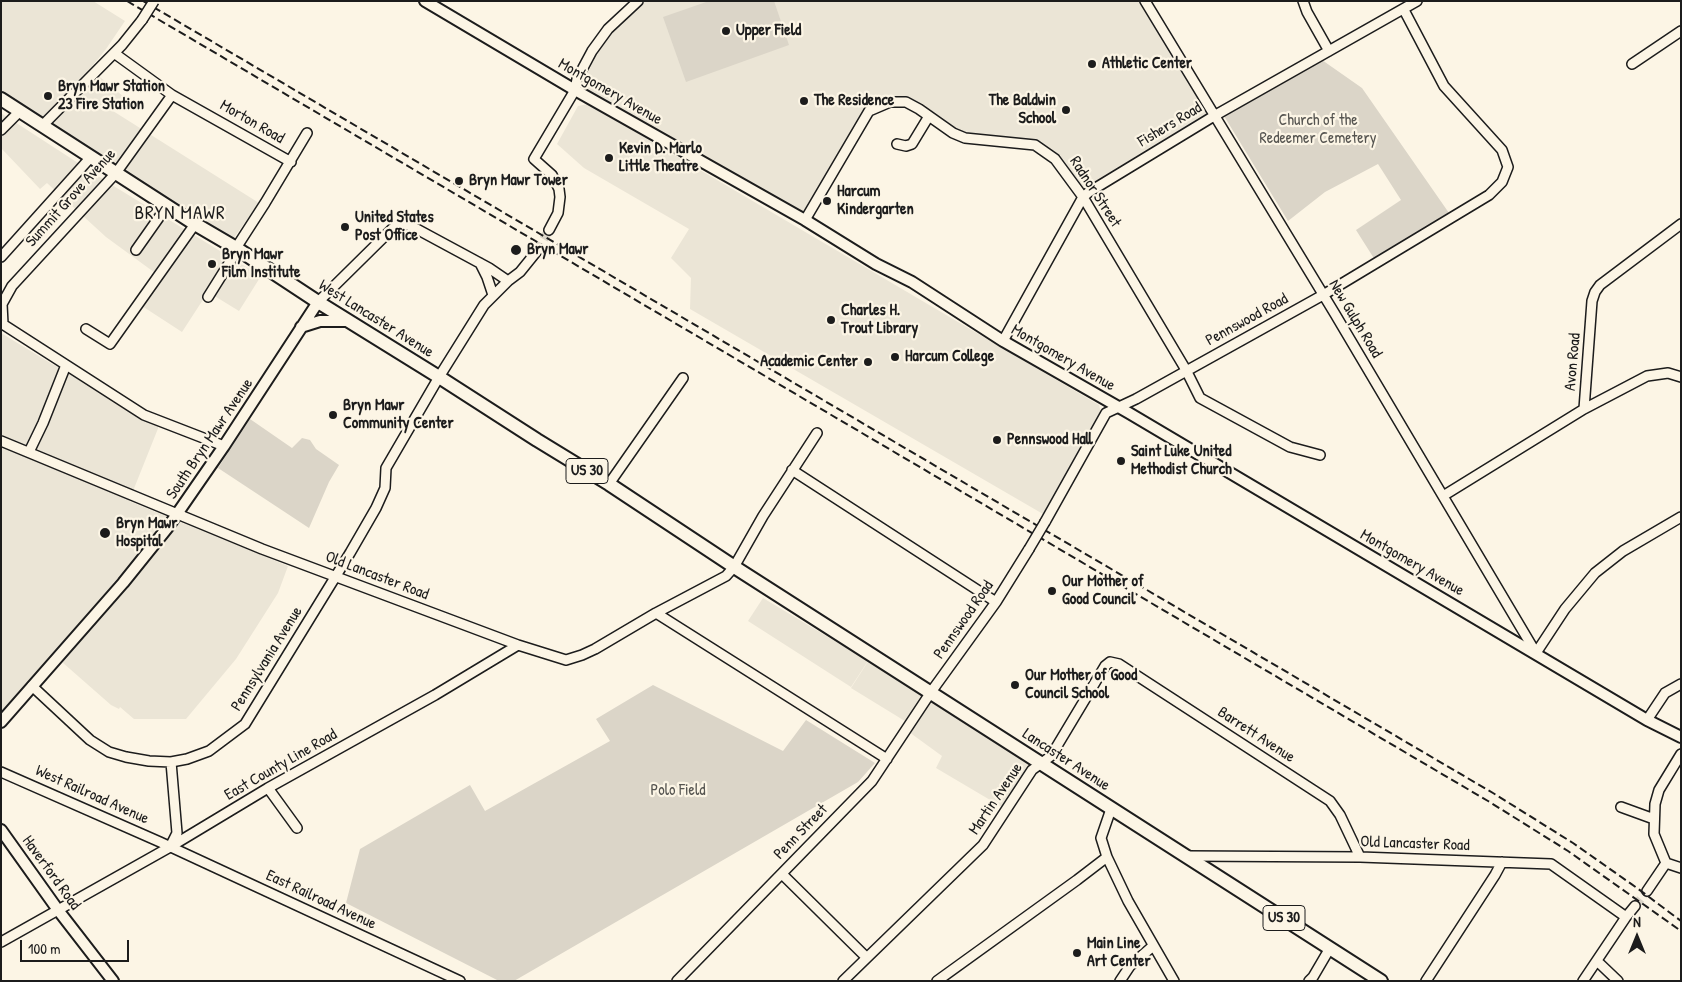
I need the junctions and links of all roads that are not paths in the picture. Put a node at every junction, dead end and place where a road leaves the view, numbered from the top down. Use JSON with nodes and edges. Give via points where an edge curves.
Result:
{"nodes":[{"id":1,"x":154,"y":1,"type":"edge"},
{"id":2,"x":638,"y":1,"type":"edge"},
{"id":3,"x":1145,"y":1,"type":"edge"},
{"id":4,"x":1303,"y":1,"type":"edge"},
{"id":5,"x":1417,"y":1,"type":"edge"},
{"id":6,"x":428,"y":3,"type":"edge"},
{"id":7,"x":1404,"y":10,"type":"junction"},
{"id":8,"x":1681,"y":31,"type":"edge"},
{"id":9,"x":1329,"y":51,"type":"junction"},
{"id":10,"x":114,"y":53,"type":"junction"},
{"id":11,"x":1632,"y":64,"type":"dead end"},
{"id":12,"x":575,"y":90,"type":"junction"},
{"id":13,"x":172,"y":94,"type":"junction"},
{"id":14,"x":1,"y":99,"type":"edge"},
{"id":15,"x":20,"y":111,"type":"junction"},
{"id":16,"x":929,"y":116,"type":"junction"},
{"id":17,"x":1214,"y":116,"type":"junction"},
{"id":18,"x":43,"y":125,"type":"junction"},
{"id":19,"x":1,"y":130,"type":"edge"},
{"id":20,"x":307,"y":133,"type":"dead end"},
{"id":21,"x":897,"y":144,"type":"dead end"},
{"id":22,"x":91,"y":157,"type":"junction"},
{"id":23,"x":290,"y":162,"type":"junction"},
{"id":24,"x":116,"y":174,"type":"junction"},
{"id":25,"x":1083,"y":197,"type":"junction"},
{"id":26,"x":167,"y":206,"type":"junction"},
{"id":27,"x":805,"y":220,"type":"junction"},
{"id":28,"x":195,"y":224,"type":"junction"},
{"id":29,"x":1681,"y":224,"type":"edge"},
{"id":30,"x":549,"y":230,"type":"tunnel mouth"},
{"id":31,"x":237,"y":249,"type":"junction"},
{"id":32,"x":136,"y":250,"type":"dead end"},
{"id":33,"x":537,"y":251,"type":"tunnel mouth"},
{"id":34,"x":1,"y":257,"type":"edge"},
{"id":35,"x":480,"y":263,"type":"junction"},
{"id":36,"x":508,"y":282,"type":"junction"},
{"id":37,"x":493,"y":295,"type":"junction"},
{"id":38,"x":1323,"y":295,"type":"junction"},
{"id":39,"x":208,"y":297,"type":"dead end"},
{"id":40,"x":318,"y":302,"type":"junction"},
{"id":41,"x":350,"y":321,"type":"junction"},
{"id":42,"x":2,"y":323,"type":"edge"},
{"id":43,"x":301,"y":327,"type":"junction"},
{"id":44,"x":86,"y":329,"type":"dead end"},
{"id":45,"x":1003,"y":341,"type":"junction"},
{"id":46,"x":66,"y":365,"type":"junction"},
{"id":47,"x":1186,"y":370,"type":"junction"},
{"id":48,"x":439,"y":377,"type":"junction"},
{"id":49,"x":1681,"y":377,"type":"edge"},
{"id":50,"x":683,"y":378,"type":"dead end"},
{"id":51,"x":1119,"y":408,"type":"junction"},
{"id":52,"x":1584,"y":409,"type":"junction"},
{"id":53,"x":817,"y":433,"type":"dead end"},
{"id":54,"x":1,"y":441,"type":"edge"},
{"id":55,"x":224,"y":446,"type":"junction"},
{"id":56,"x":29,"y":452,"type":"junction"},
{"id":57,"x":1320,"y":455,"type":"dead end"},
{"id":58,"x":792,"y":470,"type":"junction"},
{"id":59,"x":609,"y":484,"type":"junction"},
{"id":60,"x":1443,"y":496,"type":"junction"},
{"id":61,"x":178,"y":514,"type":"junction"},
{"id":62,"x":1681,"y":517,"type":"edge"},
{"id":63,"x":734,"y":567,"type":"junction"},
{"id":64,"x":336,"y":576,"type":"junction"},
{"id":65,"x":996,"y":602,"type":"junction"},
{"id":66,"x":656,"y":613,"type":"junction"},
{"id":67,"x":518,"y":645,"type":"junction"},
{"id":68,"x":1536,"y":653,"type":"junction"},
{"id":69,"x":1111,"y":662,"type":"joint"},
{"id":70,"x":1681,"y":684,"type":"edge"},
{"id":71,"x":32,"y":686,"type":"junction"},
{"id":72,"x":931,"y":692,"type":"junction"},
{"id":73,"x":1647,"y":720,"type":"junction"},
{"id":74,"x":1,"y":722,"type":"edge"},
{"id":75,"x":1681,"y":737,"type":"edge"},
{"id":76,"x":1681,"y":754,"type":"edge"},
{"id":77,"x":887,"y":759,"type":"junction"},
{"id":78,"x":172,"y":762,"type":"junction"},
{"id":79,"x":1039,"y":763,"type":"junction"},
{"id":80,"x":1,"y":772,"type":"edge"},
{"id":81,"x":268,"y":788,"type":"junction"},
{"id":82,"x":1621,"y":807,"type":"dead end"},
{"id":83,"x":1111,"y":809,"type":"junction"},
{"id":84,"x":1654,"y":819,"type":"junction"},
{"id":85,"x":297,"y":828,"type":"dead end"},
{"id":86,"x":1,"y":830,"type":"edge"},
{"id":87,"x":170,"y":847,"type":"junction"},
{"id":88,"x":1187,"y":856,"type":"junction"},
{"id":89,"x":1106,"y":857,"type":"junction"},
{"id":90,"x":1360,"y":857,"type":"junction"},
{"id":91,"x":1502,"y":862,"type":"junction"},
{"id":92,"x":1666,"y":863,"type":"junction"},
{"id":93,"x":1681,"y":868,"type":"edge"},
{"id":94,"x":782,"y":874,"type":"junction"},
{"id":95,"x":1647,"y":891,"type":"tunnel mouth"},
{"id":96,"x":1635,"y":906,"type":"tunnel mouth"},
{"id":97,"x":58,"y":910,"type":"junction"},
{"id":98,"x":1626,"y":917,"type":"junction"},
{"id":99,"x":1,"y":942,"type":"edge"},
{"id":100,"x":1153,"y":946,"type":"junction"},
{"id":101,"x":1330,"y":948,"type":"junction"},
{"id":102,"x":866,"y":957,"type":"junction"},
{"id":103,"x":1597,"y":961,"type":"junction"},
{"id":104,"x":457,"y":980,"type":"edge"},
{"id":105,"x":113,"y":981,"type":"edge"},
{"id":106,"x":677,"y":981,"type":"edge"},
{"id":107,"x":843,"y":981,"type":"edge"},
{"id":108,"x":937,"y":981,"type":"edge"},
{"id":109,"x":1120,"y":981,"type":"edge"},
{"id":110,"x":1174,"y":981,"type":"edge"},
{"id":111,"x":1309,"y":981,"type":"edge"},
{"id":112,"x":1381,"y":981,"type":"edge"},
{"id":113,"x":1426,"y":981,"type":"edge"},
{"id":114,"x":1584,"y":981,"type":"edge"},
{"id":115,"x":1618,"y":981,"type":"edge"}],
"edges":[{"from":1,"to":10,"type":"street","bridge":true},
{"from":2,"to":12,"type":"street","via":[[608,29],[592,51],[577,79]]},
{"from":3,"to":17,"type":"street","name":"New Gulph Road"},
{"from":4,"to":9,"type":"street"},
{"from":5,"to":7,"type":"street","name":"Fishers Road"},
{"from":6,"to":12,"type":"main road","name":"Montgomery Avenue"},
{"from":7,"to":9,"type":"street","name":"Fishers Road"},
{"from":7,"to":38,"type":"street","name":"Pennswood Road","via":[[1444,86],[1502,150],[1508,167],[1502,182],[1489,195]]},
{"from":8,"to":11,"type":"street"},
{"from":9,"to":17,"type":"street","name":"Fishers Road"},
{"from":10,"to":13,"type":"street","name":"Morton Road"},
{"from":10,"to":18,"type":"street"},
{"from":12,"to":27,"type":"main road","name":"Montgomery Avenue"},
{"from":12,"to":30,"type":"street","via":[[534,159],[552,175],[560,197],[558,213]]},
{"from":13,"to":23,"type":"street","name":"Morton Road"},
{"from":13,"to":24,"type":"street","name":"Summit Grove Avenue"},
{"from":14,"to":15,"type":"highway","name":"West Lancaster Avenue","number":"US 30"},
{"from":15,"to":18,"type":"highway","name":"West Lancaster Avenue","number":"US 30"},
{"from":15,"to":19,"type":"street"},
{"from":16,"to":21,"type":"street","via":[[912,144]]},
{"from":16,"to":25,"type":"street","name":"Radnor Street","via":[[965,138],[1034,145],[1055,158]]},
{"from":16,"to":27,"type":"street","name":"Radnor Street","via":[[906,102],[890,102],[869,111]]},
{"from":17,"to":25,"type":"street","name":"Fishers Road"},
{"from":17,"to":38,"type":"street","name":"New Gulph Road"},
{"from":18,"to":22,"type":"highway","name":"West Lancaster Avenue","number":"US 30"},
{"from":20,"to":23,"type":"street"},
{"from":22,"to":24,"type":"highway","name":"West Lancaster Avenue","number":"US 30"},
{"from":22,"to":34,"type":"street"},
{"from":23,"to":31,"type":"street","name":"Morton Road"},
{"from":24,"to":26,"type":"highway","name":"West Lancaster Avenue","number":"US 30"},
{"from":24,"to":42,"type":"street","name":"Summit Grove Avenue","via":[[12,286],[2,304]]},
{"from":25,"to":45,"type":"street","name":"Fishers Road"},
{"from":25,"to":47,"type":"street","name":"Radnor Street"},
{"from":26,"to":28,"type":"highway","name":"West Lancaster Avenue","number":"US 30"},
{"from":26,"to":32,"type":"street"},
{"from":27,"to":45,"type":"main road","name":"Montgomery Avenue","via":[[912,282]]},
{"from":28,"to":31,"type":"highway","name":"West Lancaster Avenue","number":"US 30"},
{"from":28,"to":44,"type":"street","via":[[110,344]]},
{"from":29,"to":52,"type":"street","name":"Avon Road","via":[[1595,292]]},
{"from":31,"to":39,"type":"street","name":"Morton Road"},
{"from":31,"to":40,"type":"highway","name":"West Lancaster Avenue","number":"US 30"},
{"from":33,"to":36,"type":"street","name":"Pennsylvania Avenue"},
{"from":35,"to":36,"type":"street"},
{"from":35,"to":37,"type":"street"},
{"from":35,"to":40,"type":"street","via":[[413,227],[399,224]]},
{"from":36,"to":37,"type":"street","name":"Pennsylvania Avenue"},
{"from":37,"to":48,"type":"street","name":"Pennsylvania Avenue"},
{"from":38,"to":47,"type":"street","name":"Pennswood Road"},
{"from":38,"to":60,"type":"street","name":"New Gulph Road"},
{"from":40,"to":41,"type":"highway","name":"West Lancaster Avenue","number":"US 30"},
{"from":40,"to":43,"type":"main road","name":"South Bryn Mawr Avenue"},
{"from":41,"to":43,"type":"main road","via":[[320,321]]},
{"from":41,"to":48,"type":"highway","name":"West Lancaster Avenue","number":"US 30"},
{"from":42,"to":46,"type":"street","name":"Summit Grove Avenue"},
{"from":43,"to":55,"type":"main road","name":"South Bryn Mawr Avenue"},
{"from":45,"to":51,"type":"main road","name":"Montgomery Avenue"},
{"from":46,"to":55,"type":"street","name":"Summit Grove Avenue","via":[[144,415]]},
{"from":46,"to":56,"type":"street"},
{"from":47,"to":51,"type":"street","name":"Pennswood Road"},
{"from":47,"to":57,"type":"street","name":"Radnor Street","via":[[1200,398],[1290,447]]},
{"from":48,"to":59,"type":"highway","name":"West Lancaster Avenue","number":"US 30"},
{"from":48,"to":64,"type":"street","name":"Pennsylvania Avenue","via":[[391,458],[386,468],[383,495]]},
{"from":49,"to":52,"type":"street","via":[[1668,373],[1647,376]]},
{"from":50,"to":59,"type":"street"},
{"from":51,"to":65,"type":"street","name":"Pennswood Road","bridge":true,"via":[[1106,413]]},
{"from":51,"to":68,"type":"main road","name":"Montgomery Avenue"},
{"from":52,"to":60,"type":"street","name":"Avon Road"},
{"from":53,"to":58,"type":"street"},
{"from":54,"to":56,"type":"street","name":"Old Lancaster Road"},
{"from":55,"to":61,"type":"main road","name":"South Bryn Mawr Avenue"},
{"from":56,"to":61,"type":"street","name":"Old Lancaster Road"},
{"from":58,"to":63,"type":"street"},
{"from":58,"to":65,"type":"street"},
{"from":59,"to":63,"type":"highway","name":"West Lancaster Avenue","number":"US 30"},
{"from":60,"to":68,"type":"street","name":"New Gulph Road"},
{"from":61,"to":64,"type":"street","name":"Old Lancaster Road","via":[[262,550]]},
{"from":61,"to":71,"type":"main road","name":"South Bryn Mawr Avenue","via":[[123,583]]},
{"from":62,"to":68,"type":"street","via":[[1623,551],[1594,573]]},
{"from":63,"to":66,"type":"street","name":"Old Lancaster Road","via":[[726,576]]},
{"from":63,"to":72,"type":"highway","name":"Lancaster Avenue","number":"US 30"},
{"from":64,"to":67,"type":"street","name":"Old Lancaster Road"},
{"from":64,"to":78,"type":"street","name":"Pennsylvania Avenue","via":[[245,724],[210,751]]},
{"from":65,"to":72,"type":"street","name":"Pennswood Road"},
{"from":66,"to":67,"type":"street","name":"Old Lancaster Road","via":[[595,649],[566,660]]},
{"from":66,"to":77,"type":"street"},
{"from":67,"to":81,"type":"street","name":"East County Line Road"},
{"from":68,"to":73,"type":"main road","name":"Montgomery Avenue"},
{"from":69,"to":79,"type":"street","name":"Martin Avenue","via":[[1105,666],[1051,756]]},
{"from":69,"to":90,"type":"street","name":"Barrett Avenue","via":[[1119,664],[1330,801]]},
{"from":70,"to":73,"type":"street","via":[[1665,693]]},
{"from":71,"to":74,"type":"main road","name":"South Bryn Mawr Avenue"},
{"from":71,"to":78,"type":"street","name":"Pennsylvania Avenue","via":[[90,740],[109,752],[149,761]]},
{"from":72,"to":77,"type":"street","name":"Penn Street"},
{"from":72,"to":79,"type":"highway","name":"Lancaster Avenue","number":"US 30"},
{"from":73,"to":75,"type":"main road","name":"Montgomery Avenue"},
{"from":76,"to":84,"type":"street","via":[[1659,790]]},
{"from":77,"to":94,"type":"street","name":"Penn Street","via":[[872,781]]},
{"from":78,"to":87,"type":"street","via":[[177,834]]},
{"from":79,"to":83,"type":"highway","name":"Lancaster Avenue","number":"US 30"},
{"from":79,"to":102,"type":"street","name":"Martin Avenue","via":[[983,845]]},
{"from":80,"to":87,"type":"street","name":"West Railroad Avenue"},
{"from":81,"to":85,"type":"street"},
{"from":81,"to":87,"type":"street","name":"East County Line Road"},
{"from":82,"to":84,"type":"street"},
{"from":83,"to":88,"type":"highway","name":"Lancaster Avenue","number":"US 30"},
{"from":83,"to":89,"type":"street","via":[[1102,838]]},
{"from":84,"to":92,"type":"street","via":[[1654,834]]},
{"from":86,"to":97,"type":"main road","name":"Haverford Road"},
{"from":87,"to":97,"type":"street","name":"East County Line Road"},
{"from":87,"to":104,"type":"street","name":"East Railroad Avenue"},
{"from":88,"to":90,"type":"street","name":"Old Lancaster Road"},
{"from":88,"to":101,"type":"highway","name":"Lancaster Avenue","number":"US 30"},
{"from":89,"to":100,"type":"street"},
{"from":89,"to":108,"type":"street"},
{"from":90,"to":91,"type":"street","name":"Old Lancaster Road"},
{"from":91,"to":98,"type":"street","name":"Old Lancaster Road","via":[[1552,864]]},
{"from":91,"to":113,"type":"street"},
{"from":92,"to":93,"type":"street"},
{"from":92,"to":95,"type":"street"},
{"from":94,"to":102,"type":"street"},
{"from":94,"to":106,"type":"street","name":"Penn Street"},
{"from":96,"to":98,"type":"street"},
{"from":97,"to":99,"type":"street","name":"East County Line Road"},
{"from":97,"to":105,"type":"main road","name":"Haverford Road"},
{"from":98,"to":103,"type":"street"},
{"from":100,"to":109,"type":"street","via":[[1130,966]]},
{"from":100,"to":110,"type":"street"},
{"from":101,"to":111,"type":"street"},
{"from":101,"to":112,"type":"highway","name":"Lancaster Avenue","number":"US 30"},
{"from":102,"to":107,"type":"street","name":"Martin Avenue"},
{"from":103,"to":114,"type":"street"},
{"from":103,"to":115,"type":"street"}]}
